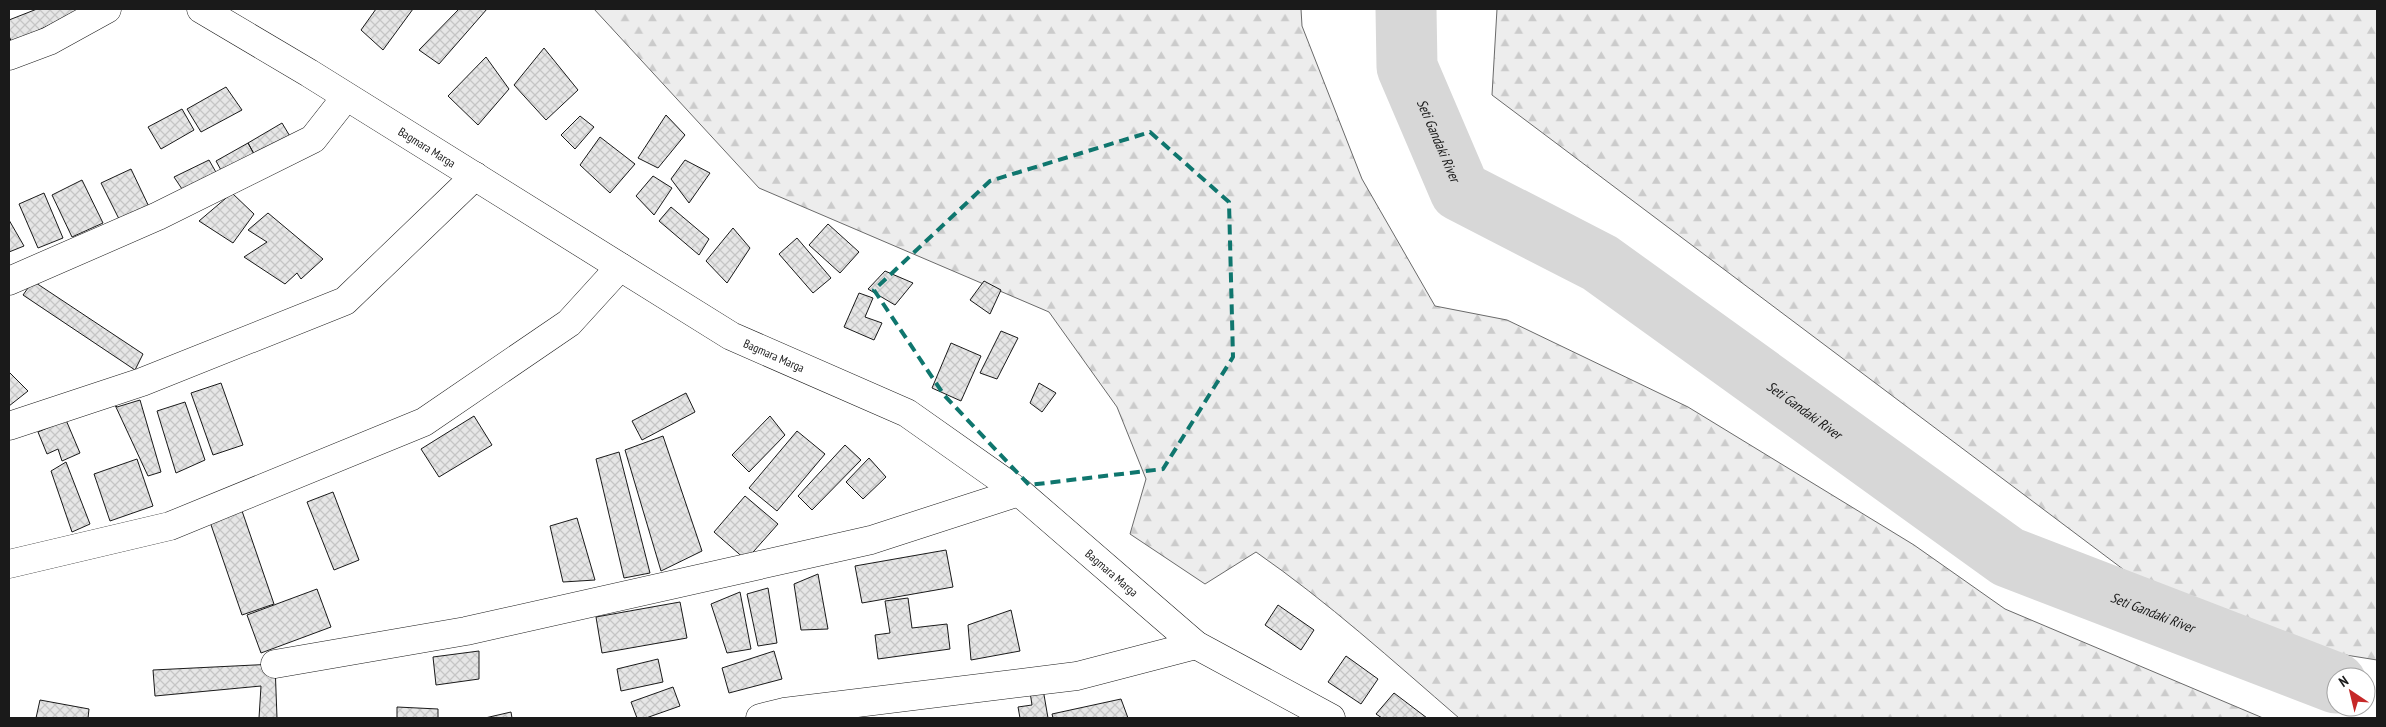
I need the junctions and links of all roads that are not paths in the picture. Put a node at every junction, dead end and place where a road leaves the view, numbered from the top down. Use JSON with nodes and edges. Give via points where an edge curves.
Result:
{"nodes":[{"id":1,"x":107,"y":9,"type":"edge"},
{"id":2,"x":201,"y":9,"type":"edge"},
{"id":3,"x":9,"y":56,"type":"edge"},
{"id":4,"x":346,"y":96,"type":"junction"},
{"id":5,"x":475,"y":176,"type":"junction"},
{"id":6,"x":620,"y":267,"type":"junction"},
{"id":7,"x":9,"y":281,"type":"edge"},
{"id":8,"x":9,"y":426,"type":"edge"},
{"id":9,"x":1019,"y":492,"type":"junction"},
{"id":10,"x":9,"y":564,"type":"edge"},
{"id":11,"x":1196,"y":645,"type":"junction"},
{"id":12,"x":275,"y":664,"type":"dead end"},
{"id":13,"x":1327,"y":717,"type":"edge"},
{"id":14,"x":760,"y":718,"type":"edge"}],
"edges":[{"from":1,"to":3,"type":"street","via":[[49,41]]},
{"from":2,"to":4,"type":"street","name":"Bagmara Marga"},
{"from":4,"to":5,"type":"street","name":"Bagmara Marga"},
{"from":4,"to":7,"type":"street","via":[[314,139],[158,216]]},
{"from":5,"to":6,"type":"street","name":"Bagmara Marga"},
{"from":5,"to":8,"type":"street","via":[[345,301],[142,382]]},
{"from":6,"to":9,"type":"street","name":"Bagmara Marga","via":[[731,336],[908,414]]},
{"from":6,"to":10,"type":"street","via":[[569,323],[424,422],[170,526]]},
{"from":9,"to":11,"type":"street","name":"Bagmara Marga"},
{"from":9,"to":12,"type":"street","via":[[862,542],[466,631]]},
{"from":11,"to":13,"type":"street","name":"Bagmara Marga"},
{"from":11,"to":14,"type":"street","via":[[1077,676],[784,712]]}]}
